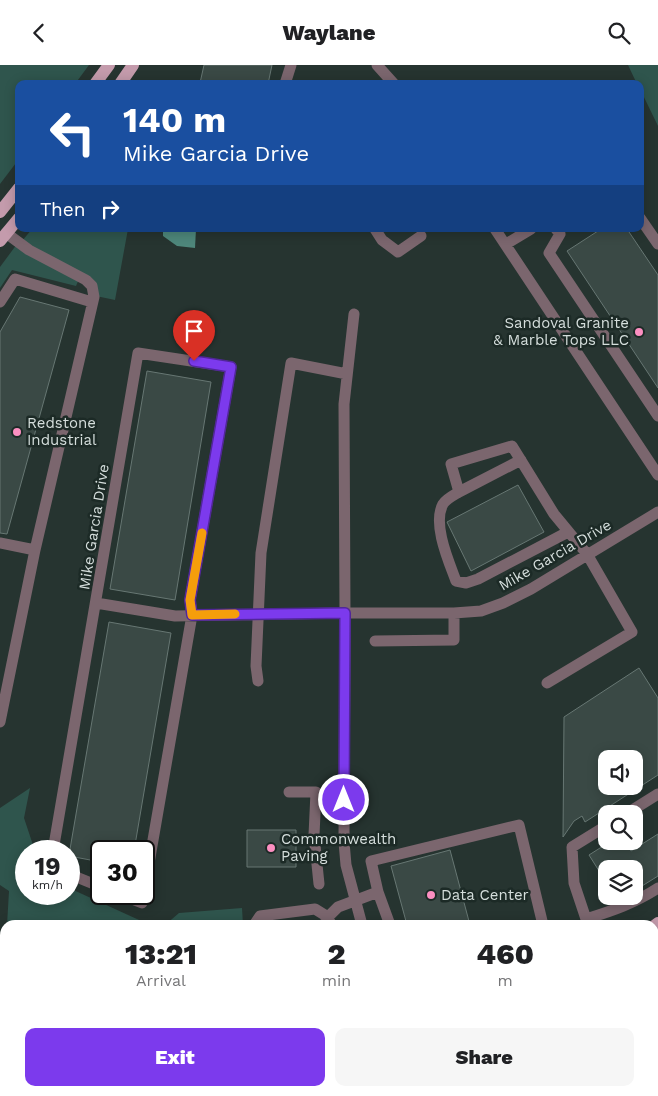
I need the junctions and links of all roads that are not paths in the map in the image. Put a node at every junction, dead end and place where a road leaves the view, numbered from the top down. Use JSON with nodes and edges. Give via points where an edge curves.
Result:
{"nodes":[{"id":1,"x":109,"y":65,"type":"edge"},
{"id":2,"x":134,"y":65,"type":"edge"},
{"id":3,"x":292,"y":65,"type":"edge"},
{"id":4,"x":377,"y":65,"type":"edge"},
{"id":5,"x":98,"y":80,"type":"edge"},
{"id":6,"x":123,"y":80,"type":"edge"},
{"id":7,"x":286,"y":80,"type":"edge"},
{"id":8,"x":390,"y":80,"type":"edge"},
{"id":9,"x":15,"y":192,"type":"edge"},
{"id":10,"x":0,"y":212,"type":"edge"},
{"id":11,"x":15,"y":222,"type":"edge"},
{"id":12,"x":644,"y":224,"type":"edge"},
{"id":13,"x":377,"y":232,"type":"edge"},
{"id":14,"x":497,"y":232,"type":"edge"},
{"id":15,"x":526,"y":232,"type":"edge"},
{"id":16,"x":558,"y":232,"type":"edge"},
{"id":17,"x":421,"y":236,"type":"dead end"},
{"id":18,"x":3,"y":237,"type":"edge"},
{"id":19,"x":658,"y":244,"type":"edge"},
{"id":20,"x":506,"y":245,"type":"junction"},
{"id":21,"x":0,"y":302,"type":"edge"},
{"id":22,"x":92,"y":302,"type":"junction"},
{"id":23,"x":354,"y":314,"type":"dead end"},
{"id":24,"x":347,"y":375,"type":"junction"},
{"id":25,"x":658,"y":416,"type":"edge"},
{"id":26,"x":521,"y":460,"type":"junction"},
{"id":27,"x":658,"y":475,"type":"edge"},
{"id":28,"x":459,"y":492,"type":"junction"},
{"id":29,"x":658,"y":512,"type":"edge"},
{"id":30,"x":568,"y":532,"type":"junction"},
{"id":31,"x":0,"y":543,"type":"edge"},
{"id":32,"x":35,"y":550,"type":"junction"},
{"id":33,"x":587,"y":555,"type":"junction"},
{"id":34,"x":96,"y":603,"type":"junction"},
{"id":35,"x":345,"y":613,"type":"junction"},
{"id":36,"x":454,"y":613,"type":"junction"},
{"id":37,"x":257,"y":614,"type":"junction"},
{"id":38,"x":192,"y":615,"type":"junction"},
{"id":39,"x":375,"y":641,"type":"dead end"},
{"id":40,"x":258,"y":681,"type":"dead end"},
{"id":41,"x":547,"y":683,"type":"dead end"},
{"id":42,"x":0,"y":722,"type":"edge"},
{"id":43,"x":289,"y":792,"type":"dead end"},
{"id":44,"x":658,"y":794,"type":"edge"},
{"id":45,"x":316,"y":800,"type":"junction"},
{"id":46,"x":344,"y":800,"type":"junction"},
{"id":47,"x":640,"y":805,"type":"edge"},
{"id":48,"x":598,"y":831,"type":"edge"},
{"id":49,"x":54,"y":840,"type":"edge"},
{"id":50,"x":153,"y":840,"type":"edge"},
{"id":51,"x":320,"y":884,"type":"dead end"},
{"id":52,"x":658,"y":889,"type":"edge"},
{"id":53,"x":378,"y":892,"type":"junction"},
{"id":54,"x":355,"y":902,"type":"junction"},
{"id":55,"x":257,"y":920,"type":"edge"},
{"id":56,"x":326,"y":920,"type":"edge"},
{"id":57,"x":329,"y":920,"type":"edge"},
{"id":58,"x":360,"y":920,"type":"edge"},
{"id":59,"x":388,"y":920,"type":"edge"},
{"id":60,"x":543,"y":920,"type":"edge"},
{"id":61,"x":586,"y":920,"type":"edge"},
{"id":62,"x":592,"y":920,"type":"edge"}],
"edges":[{"from":1,"to":5,"type":"main road"},
{"from":2,"to":6,"type":"main road"},
{"from":3,"to":7,"type":"street"},
{"from":4,"to":8,"type":"street"},
{"from":9,"to":10,"type":"main road"},
{"from":11,"to":18,"type":"main road"},
{"from":12,"to":19,"type":"street"},
{"from":13,"to":17,"type":"street","via":[[398,252]]},
{"from":14,"to":20,"type":"street"},
{"from":15,"to":20,"type":"street"},
{"from":16,"to":25,"type":"street","via":[[550,253]]},
{"from":18,"to":22,"type":"street","via":[[86,280],[93,290]]},
{"from":20,"to":27,"type":"street"},
{"from":21,"to":22,"type":"street","via":[[15,279]]},
{"from":22,"to":32,"type":"street"},
{"from":23,"to":24,"type":"street"},
{"from":24,"to":35,"type":"street","via":[[344,404]]},
{"from":24,"to":37,"type":"street","via":[[291,363],[261,553]]},
{"from":26,"to":28,"type":"street"},
{"from":26,"to":28,"type":"street","via":[[512,447],[451,464]]},
{"from":26,"to":30,"type":"street"},
{"from":28,"to":30,"type":"street","via":[[443,503],[440,517],[442,542],[456,581],[466,583],[478,579]]},
{"from":29,"to":33,"type":"street","name":"Mike Garcia Drive"},
{"from":30,"to":33,"type":"street"},
{"from":31,"to":32,"type":"street"},
{"from":32,"to":42,"type":"street"},
{"from":33,"to":36,"type":"street","name":"Mike Garcia Drive","via":[[503,603],[481,611]]},
{"from":33,"to":41,"type":"street","via":[[632,632]]},
{"from":34,"to":38,"type":"street","name":"Mike Garcia Drive","via":[[175,616]]},
{"from":34,"to":38,"type":"street","name":"Mike Garcia Drive","via":[[138,353],[231,367],[190,600]]},
{"from":34,"to":49,"type":"street","name":"Mike Garcia Drive"},
{"from":35,"to":36,"type":"street","name":"Mike Garcia Drive"},
{"from":35,"to":37,"type":"street","name":"Mike Garcia Drive"},
{"from":35,"to":46,"type":"street"},
{"from":36,"to":39,"type":"street","via":[[454,640]]},
{"from":37,"to":38,"type":"street","name":"Mike Garcia Drive"},
{"from":37,"to":40,"type":"street"},
{"from":38,"to":50,"type":"street","name":"Mike Garcia Drive"},
{"from":43,"to":45,"type":"street","via":[[316,792]]},
{"from":44,"to":47,"type":"street"},
{"from":45,"to":46,"type":"street"},
{"from":45,"to":51,"type":"street","via":[[314,835]]},
{"from":46,"to":54,"type":"street","via":[[346,865]]},
{"from":48,"to":61,"type":"street","via":[[572,847],[574,883]]},
{"from":52,"to":62,"type":"street"},
{"from":53,"to":54,"type":"street"},
{"from":53,"to":59,"type":"street"},
{"from":53,"to":60,"type":"street","via":[[371,861],[519,825]]},
{"from":54,"to":57,"type":"street","via":[[338,907]]},
{"from":54,"to":58,"type":"street"},
{"from":55,"to":56,"type":"street","via":[[260,915],[315,909]]}]}
